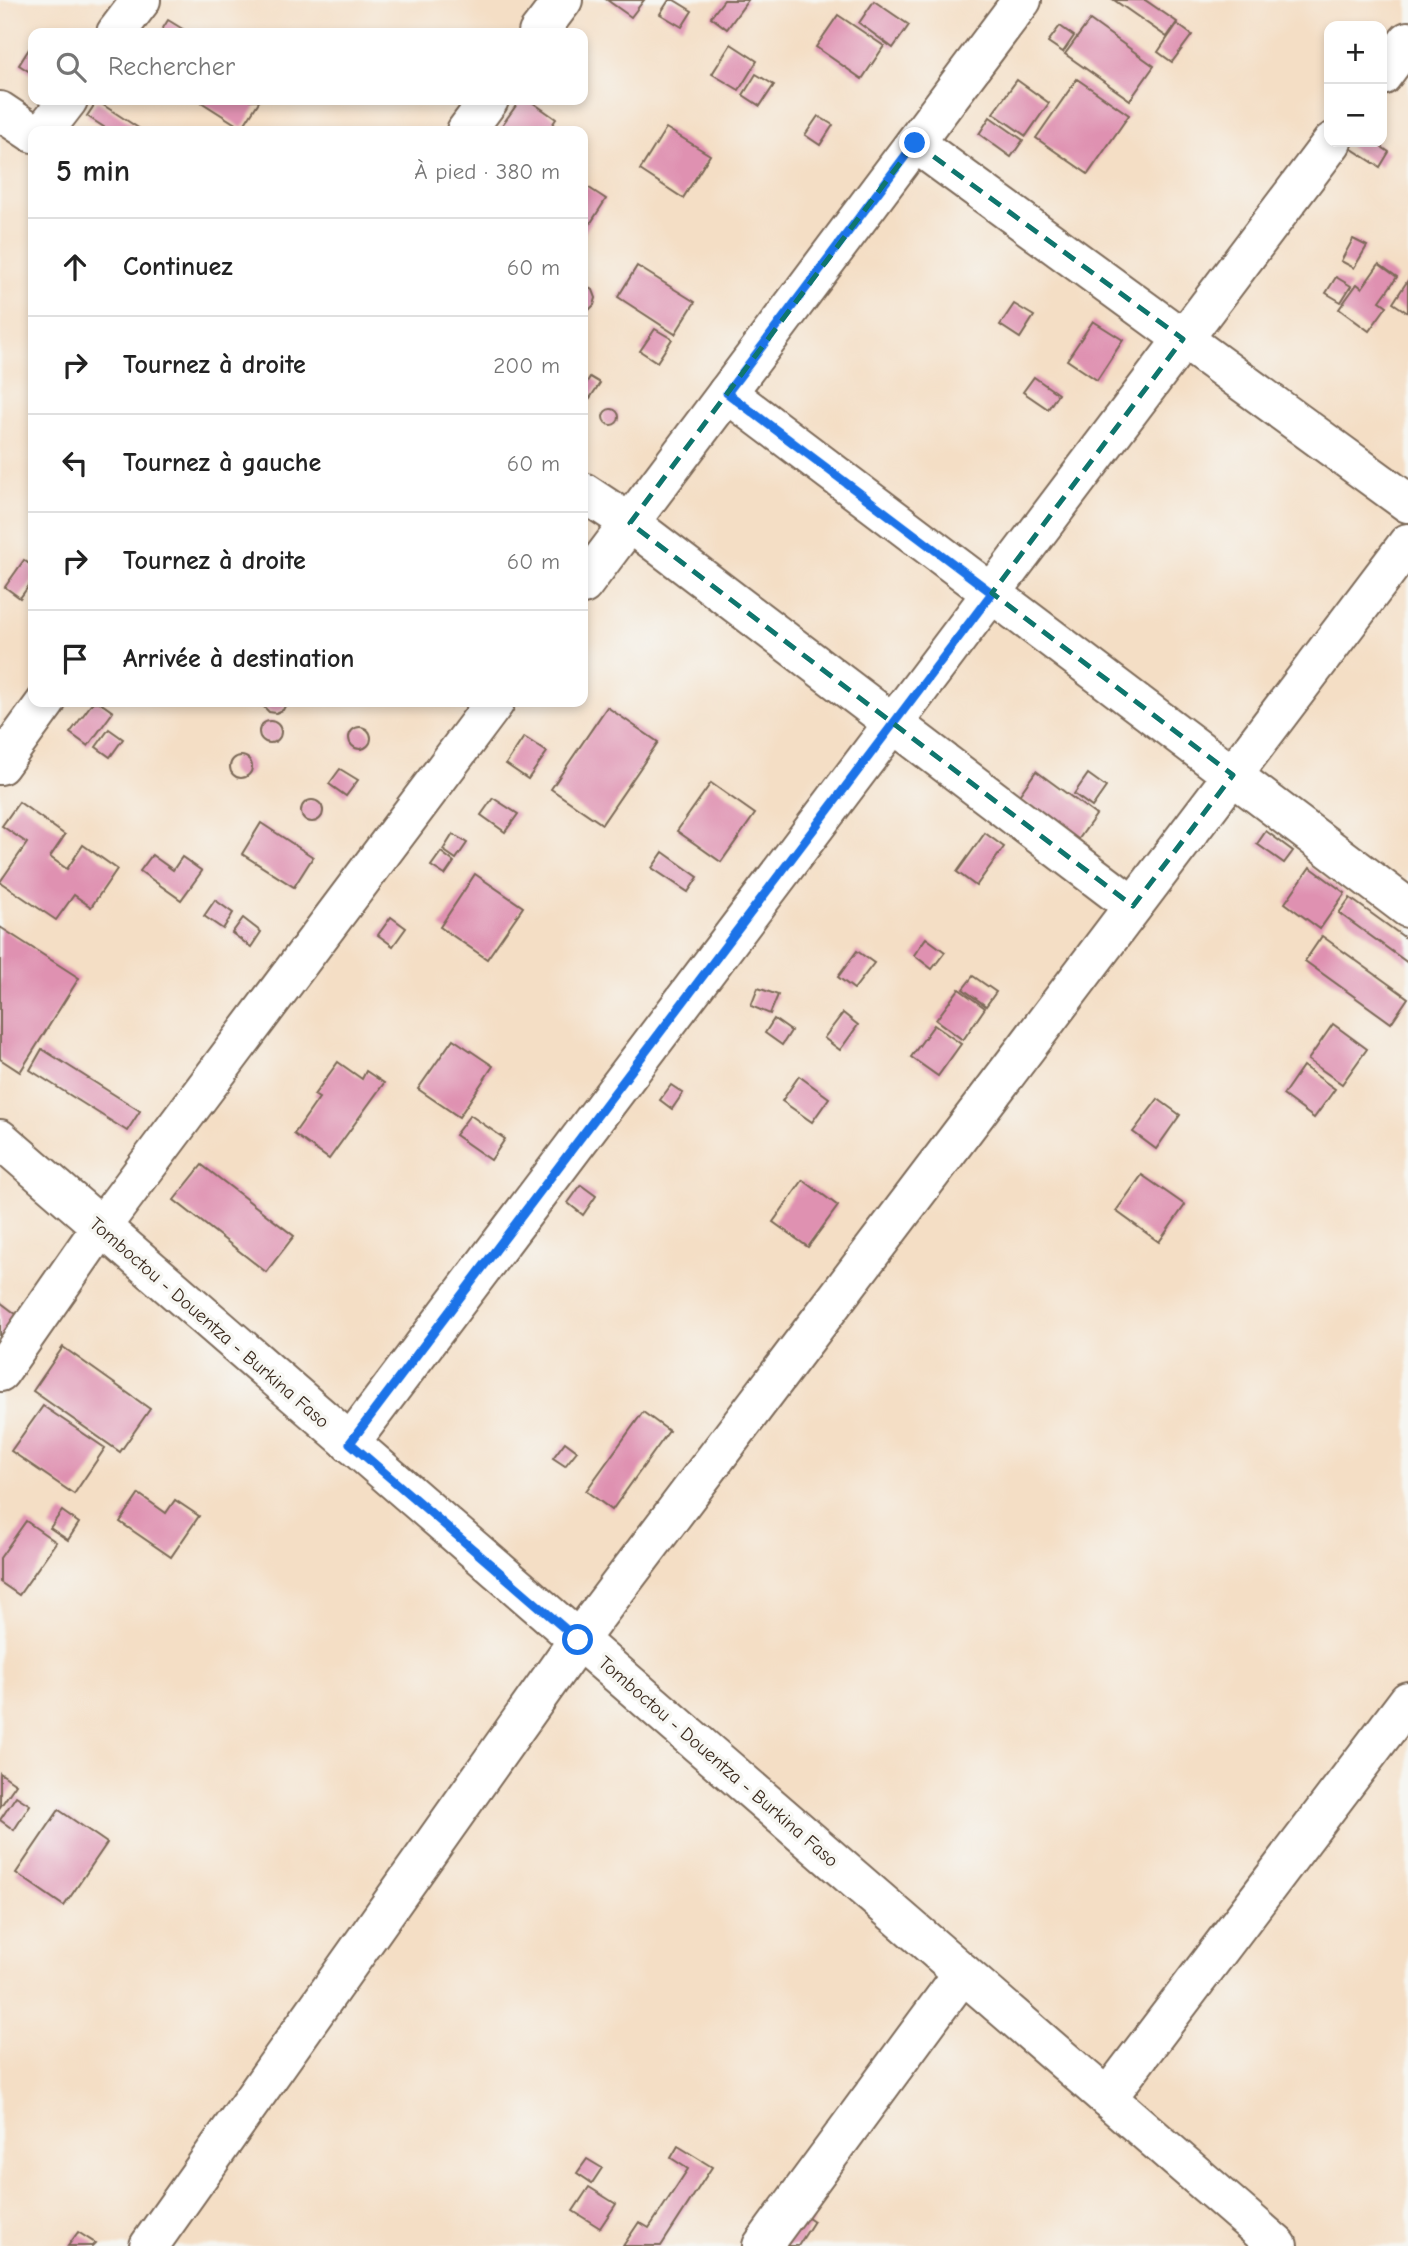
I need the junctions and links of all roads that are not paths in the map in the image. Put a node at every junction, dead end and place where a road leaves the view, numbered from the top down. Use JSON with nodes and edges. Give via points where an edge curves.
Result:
{"nodes":[{"id":1,"x":141,"y":0,"type":"edge"},
{"id":2,"x":563,"y":0,"type":"edge"},
{"id":3,"x":1022,"y":0,"type":"edge"},
{"id":4,"x":120,"y":28,"type":"edge"},
{"id":5,"x":542,"y":28,"type":"edge"},
{"id":6,"x":1408,"y":41,"type":"edge"},
{"id":7,"x":1387,"y":69,"type":"edge"},
{"id":8,"x":64,"y":105,"type":"edge"},
{"id":9,"x":485,"y":105,"type":"edge"},
{"id":10,"x":0,"y":111,"type":"edge"},
{"id":11,"x":48,"y":126,"type":"edge"},
{"id":12,"x":470,"y":126,"type":"edge"},
{"id":13,"x":28,"y":130,"type":"edge"},
{"id":14,"x":915,"y":143,"type":"junction"},
{"id":15,"x":1328,"y":147,"type":"edge"},
{"id":16,"x":1183,"y":339,"type":"junction"},
{"id":17,"x":727,"y":393,"type":"junction"},
{"id":18,"x":588,"y":495,"type":"edge"},
{"id":19,"x":1408,"y":503,"type":"edge"},
{"id":20,"x":630,"y":523,"type":"junction"},
{"id":21,"x":1408,"y":543,"type":"edge"},
{"id":22,"x":588,"y":579,"type":"edge"},
{"id":23,"x":992,"y":593,"type":"junction"},
{"id":24,"x":42,"y":707,"type":"edge"},
{"id":25,"x":491,"y":707,"type":"edge"},
{"id":26,"x":894,"y":723,"type":"junction"},
{"id":27,"x":0,"y":765,"type":"edge"},
{"id":28,"x":1233,"y":775,"type":"junction"},
{"id":29,"x":1133,"y":906,"type":"junction"},
{"id":30,"x":1408,"y":908,"type":"edge"},
{"id":31,"x":0,"y":1139,"type":"edge"},
{"id":32,"x":101,"y":1227,"type":"junction"},
{"id":33,"x":0,"y":1372,"type":"edge"},
{"id":34,"x":350,"y":1443,"type":"junction"},
{"id":35,"x":578,"y":1640,"type":"junction"},
{"id":36,"x":1408,"y":1701,"type":"edge"},
{"id":37,"x":963,"y":1973,"type":"junction"},
{"id":38,"x":1107,"y":2098,"type":"junction"},
{"id":39,"x":149,"y":2246,"type":"edge"},
{"id":40,"x":762,"y":2246,"type":"edge"},
{"id":41,"x":1279,"y":2246,"type":"edge"}],
"edges":[{"from":1,"to":4,"type":"street"},
{"from":2,"to":5,"type":"street"},
{"from":3,"to":14,"type":"street"},
{"from":6,"to":7,"type":"street"},
{"from":8,"to":11,"type":"street"},
{"from":9,"to":12,"type":"street"},
{"from":10,"to":13,"type":"street"},
{"from":14,"to":16,"type":"street"},
{"from":14,"to":17,"type":"street"},
{"from":15,"to":16,"type":"street"},
{"from":16,"to":19,"type":"street"},
{"from":16,"to":23,"type":"street"},
{"from":17,"to":20,"type":"street"},
{"from":17,"to":23,"type":"street"},
{"from":18,"to":20,"type":"street"},
{"from":20,"to":22,"type":"street"},
{"from":20,"to":26,"type":"street"},
{"from":21,"to":28,"type":"street"},
{"from":23,"to":26,"type":"street"},
{"from":23,"to":28,"type":"street"},
{"from":24,"to":27,"type":"street"},
{"from":25,"to":32,"type":"street"},
{"from":26,"to":29,"type":"street"},
{"from":26,"to":34,"type":"street"},
{"from":28,"to":29,"type":"street"},
{"from":28,"to":30,"type":"street"},
{"from":29,"to":35,"type":"street"},
{"from":31,"to":32,"type":"street","name":"Tomboctou - Douentza - Burkina Faso"},
{"from":32,"to":33,"type":"street"},
{"from":32,"to":34,"type":"street","name":"Tomboctou - Douentza - Burkina Faso"},
{"from":34,"to":35,"type":"street","name":"Tomboctou - Douentza - Burkina Faso"},
{"from":35,"to":37,"type":"street","name":"Tomboctou - Douentza - Burkina Faso"},
{"from":35,"to":39,"type":"street"},
{"from":36,"to":38,"type":"street"},
{"from":37,"to":38,"type":"street","name":"Tomboctou - Douentza - Burkina Faso"},
{"from":37,"to":40,"type":"street"},
{"from":38,"to":41,"type":"street","name":"Tomboctou - Douentza - Burkina Faso"}]}
